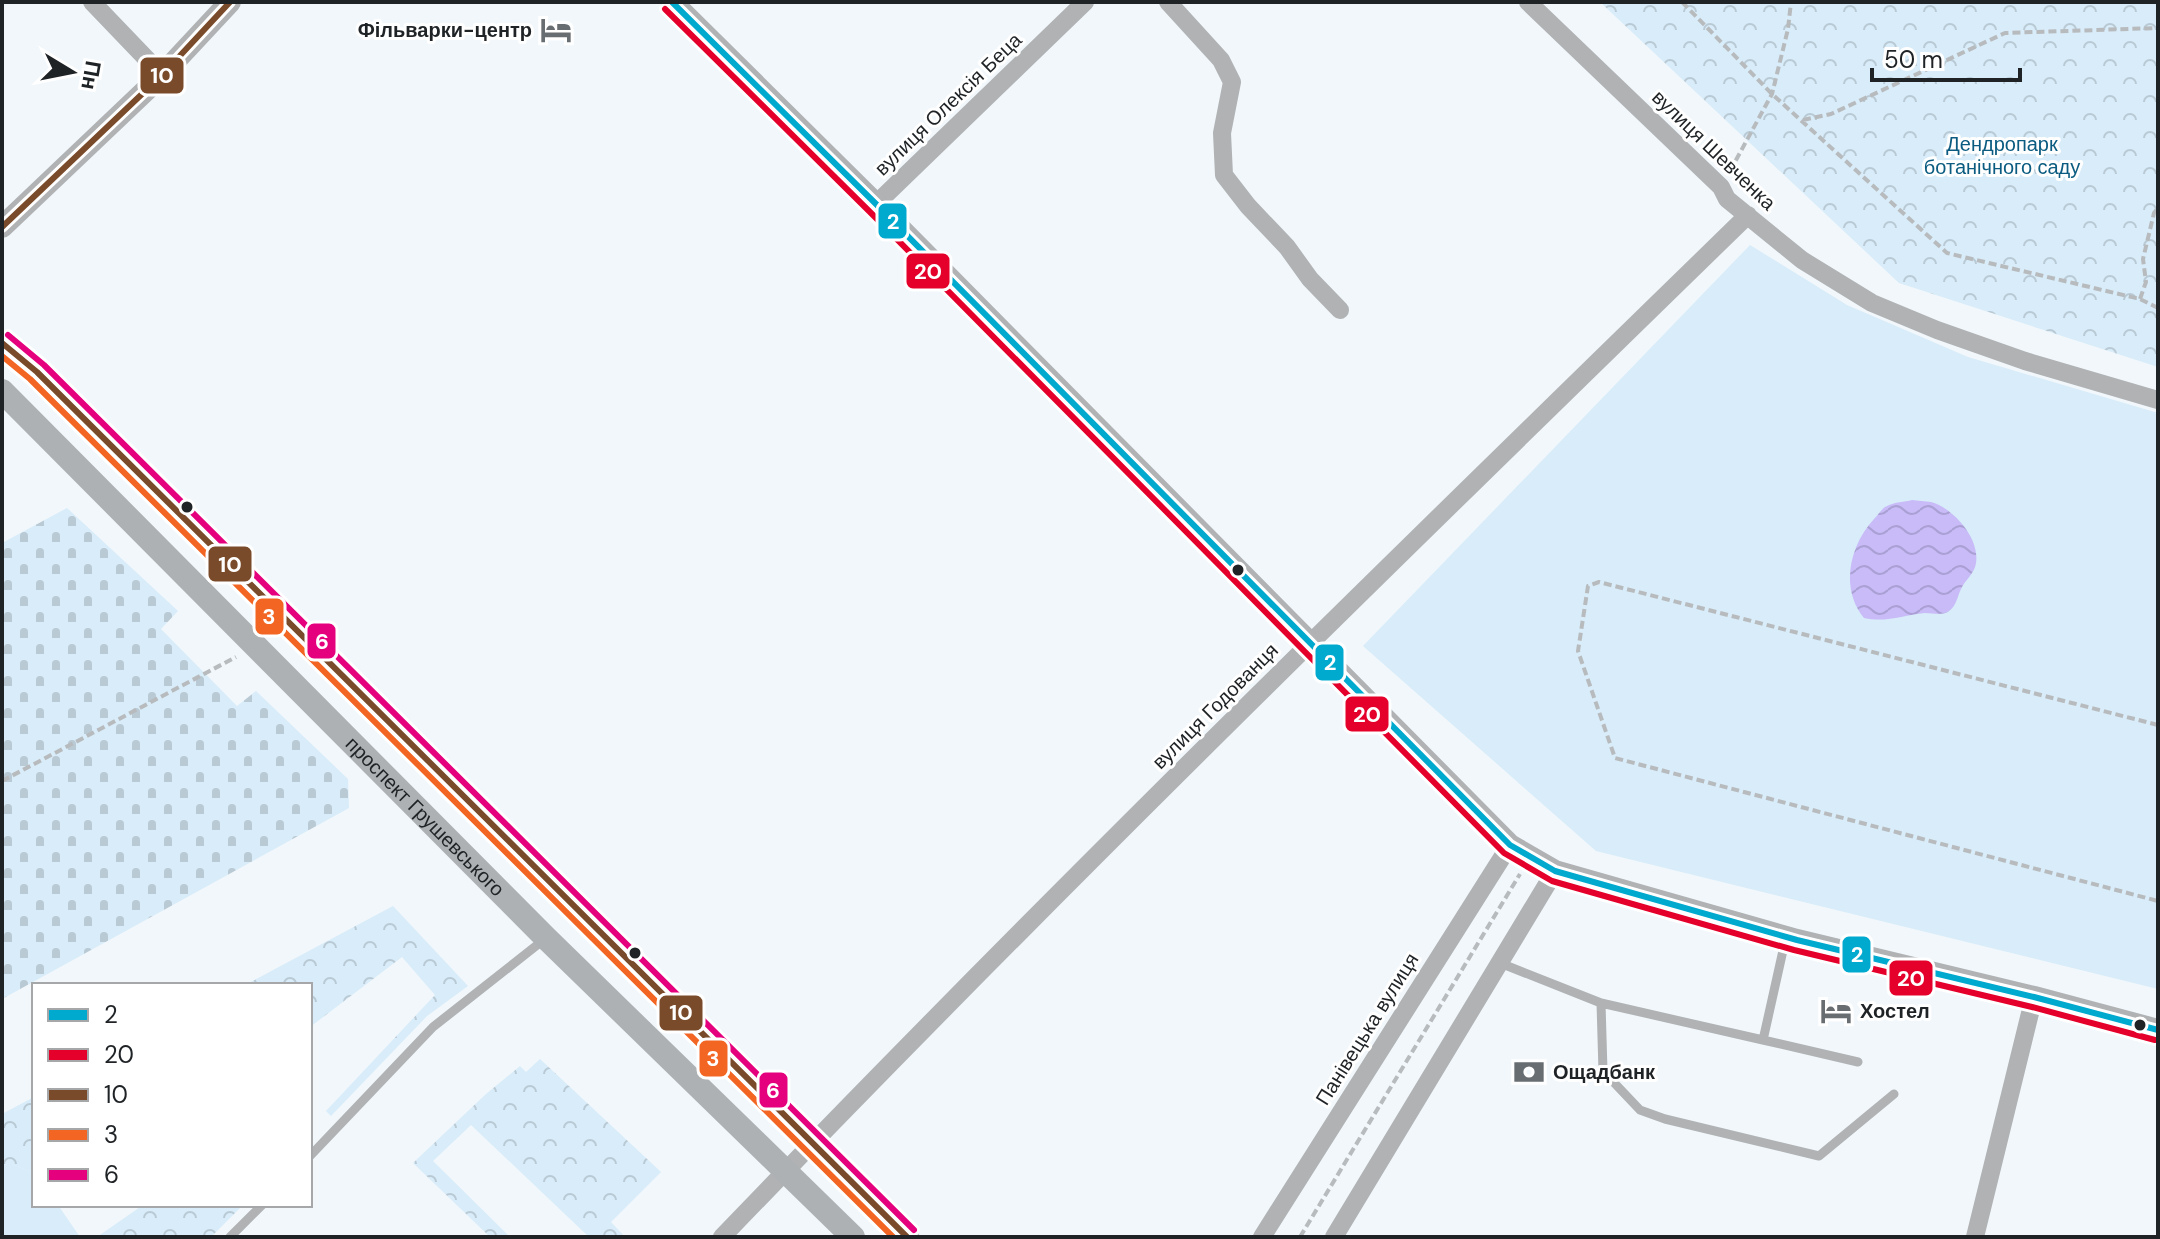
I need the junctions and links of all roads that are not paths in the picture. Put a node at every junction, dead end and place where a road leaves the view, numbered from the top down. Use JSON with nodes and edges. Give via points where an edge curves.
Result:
{"nodes":[{"id":1,"x":92,"y":2,"type":"edge"},
{"id":2,"x":230,"y":2,"type":"edge"},
{"id":3,"x":672,"y":2,"type":"edge"},
{"id":4,"x":1085,"y":2,"type":"edge"},
{"id":5,"x":1168,"y":2,"type":"edge"},
{"id":6,"x":1528,"y":2,"type":"edge"},
{"id":7,"x":162,"y":75,"type":"junction"},
{"id":8,"x":876,"y":204,"type":"junction"},
{"id":9,"x":1748,"y":215,"type":"junction"},
{"id":10,"x":2,"y":227,"type":"edge"},
{"id":11,"x":1340,"y":310,"type":"dead end"},
{"id":12,"x":2,"y":343,"type":"edge"},
{"id":13,"x":2,"y":391,"type":"edge"},
{"id":14,"x":2158,"y":400,"type":"edge"},
{"id":15,"x":1308,"y":643,"type":"junction"},
{"id":16,"x":1510,"y":845,"type":"junction"},
{"id":17,"x":1555,"y":871,"type":"junction"},
{"id":18,"x":1786,"y":937,"type":"junction"},
{"id":19,"x":546,"y":938,"type":"junction"},
{"id":20,"x":1500,"y":963,"type":"junction"},
{"id":21,"x":2034,"y":997,"type":"junction"},
{"id":22,"x":1601,"y":1003,"type":"junction"},
{"id":23,"x":2158,"y":1030,"type":"edge"},
{"id":24,"x":1763,"y":1040,"type":"junction"},
{"id":25,"x":1858,"y":1062,"type":"dead end"},
{"id":26,"x":1894,"y":1094,"type":"dead end"},
{"id":27,"x":812,"y":1143,"type":"junction"},
{"id":28,"x":312,"y":1154,"type":"edge"},
{"id":29,"x":786,"y":1170,"type":"junction"},
{"id":30,"x":260,"y":1207,"type":"edge"},
{"id":31,"x":230,"y":1237,"type":"edge"},
{"id":32,"x":722,"y":1237,"type":"edge"},
{"id":33,"x":853,"y":1237,"type":"edge"},
{"id":34,"x":907,"y":1237,"type":"edge"},
{"id":35,"x":1262,"y":1237,"type":"edge"},
{"id":36,"x":1334,"y":1237,"type":"edge"},
{"id":37,"x":1975,"y":1237,"type":"edge"}],
"edges":[{"from":1,"to":7,"type":"street"},
{"from":2,"to":7,"type":"street"},
{"from":3,"to":8,"type":"street"},
{"from":4,"to":8,"type":"street","name":"вулиця Олексія Беца"},
{"from":5,"to":11,"type":"street","via":[[1221,60],[1232,82],[1222,133],[1224,175]]},
{"from":6,"to":9,"type":"street","name":"вулиця Шевченка"},
{"from":7,"to":10,"type":"street"},
{"from":8,"to":15,"type":"street"},
{"from":9,"to":14,"type":"street","name":"вулиця Шевченка","via":[[1802,260],[1872,303],[2025,361]]},
{"from":9,"to":15,"type":"street","name":"вулиця Годованця"},
{"from":12,"to":27,"type":"main road","name":"проспект Грушевського"},
{"from":13,"to":19,"type":"main road","name":"проспект Грушевського"},
{"from":15,"to":16,"type":"street"},
{"from":15,"to":27,"type":"street","name":"вулиця Годованця"},
{"from":16,"to":17,"type":"street"},
{"from":16,"to":35,"type":"street","name":"Панівецька вулиця"},
{"from":17,"to":18,"type":"street"},
{"from":17,"to":20,"type":"street"},
{"from":18,"to":21,"type":"street"},
{"from":18,"to":24,"type":"lane"},
{"from":19,"to":28,"type":"lane","via":[[433,1027]]},
{"from":19,"to":29,"type":"main road","name":"проспект Грушевського"},
{"from":20,"to":22,"type":"lane"},
{"from":20,"to":36,"type":"street"},
{"from":21,"to":23,"type":"street"},
{"from":21,"to":37,"type":"street"},
{"from":22,"to":24,"type":"lane"},
{"from":22,"to":26,"type":"lane","via":[[1603,1071],[1640,1110],[1665,1119],[1819,1156]]},
{"from":24,"to":25,"type":"lane"},
{"from":27,"to":29,"type":"street","name":"вулиця Годованця"},
{"from":27,"to":34,"type":"main road","name":"проспект Грушевського"},
{"from":29,"to":32,"type":"street","name":"вулиця Годованця"},
{"from":29,"to":33,"type":"main road","name":"проспект Грушевського"},
{"from":30,"to":31,"type":"lane"}]}
